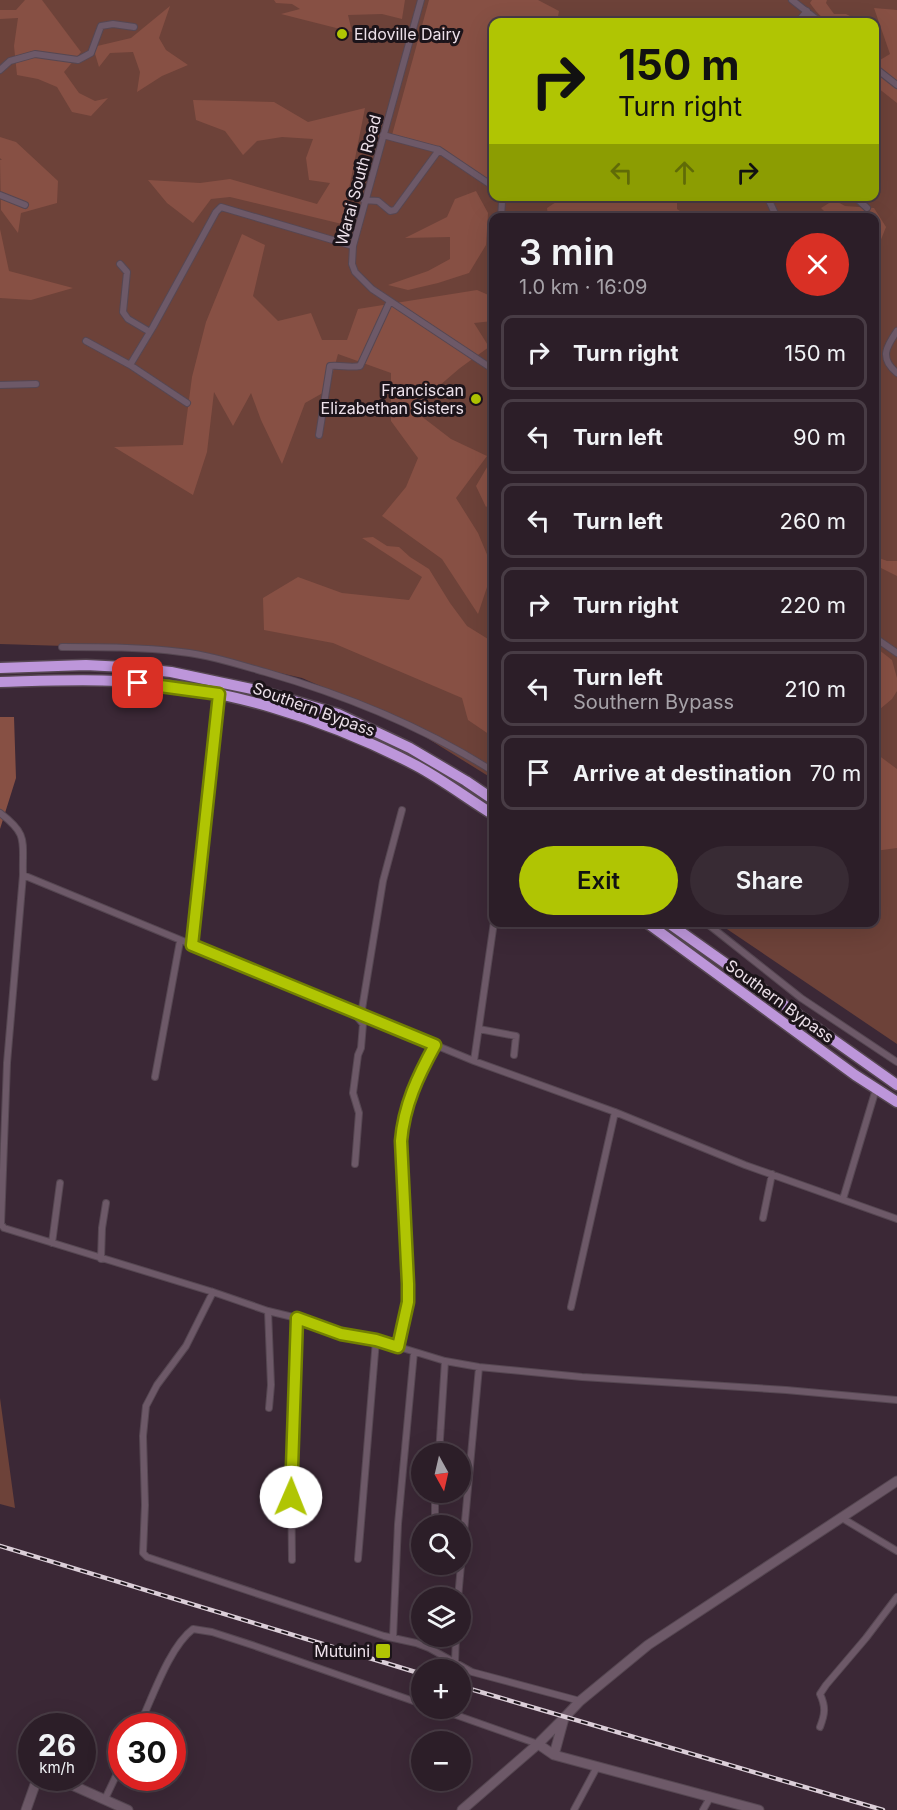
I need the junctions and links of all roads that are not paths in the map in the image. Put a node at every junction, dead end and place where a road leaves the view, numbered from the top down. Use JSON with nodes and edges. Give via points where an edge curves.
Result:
{"nodes":[{"id":1,"x":420,"y":0,"type":"edge"},
{"id":2,"x":794,"y":0,"type":"edge"},
{"id":3,"x":807,"y":11,"type":"junction"},
{"id":4,"x":801,"y":18,"type":"edge"},
{"id":5,"x":815,"y":18,"type":"edge"},
{"id":6,"x":134,"y":27,"type":"dead end"},
{"id":7,"x":0,"y":70,"type":"edge"},
{"id":8,"x":879,"y":71,"type":"edge"},
{"id":9,"x":897,"y":85,"type":"edge"},
{"id":10,"x":383,"y":135,"type":"junction"},
{"id":11,"x":439,"y":150,"type":"junction"},
{"id":12,"x":489,"y":184,"type":"edge"},
{"id":13,"x":0,"y":195,"type":"edge"},
{"id":14,"x":364,"y":200,"type":"junction"},
{"id":15,"x":859,"y":201,"type":"edge"},
{"id":16,"x":24,"y":205,"type":"dead end"},
{"id":17,"x":867,"y":208,"type":"dead end"},
{"id":18,"x":353,"y":246,"type":"junction"},
{"id":19,"x":120,"y":264,"type":"dead end"},
{"id":20,"x":390,"y":301,"type":"junction"},
{"id":21,"x":897,"y":331,"type":"edge"},
{"id":22,"x":150,"y":332,"type":"junction"},
{"id":23,"x":86,"y":341,"type":"dead end"},
{"id":24,"x":130,"y":365,"type":"junction"},
{"id":25,"x":489,"y":367,"type":"edge"},
{"id":26,"x":897,"y":373,"type":"edge"},
{"id":27,"x":36,"y":384,"type":"dead end"},
{"id":28,"x":0,"y":385,"type":"edge"},
{"id":29,"x":187,"y":403,"type":"dead end"},
{"id":30,"x":319,"y":435,"type":"dead end"},
{"id":31,"x":879,"y":640,"type":"edge"},
{"id":32,"x":62,"y":647,"type":"dead end"},
{"id":33,"x":897,"y":653,"type":"edge"},
{"id":34,"x":0,"y":668,"type":"edge"},
{"id":35,"x":0,"y":682,"type":"edge"},
{"id":36,"x":219,"y":694,"type":"junction"},
{"id":37,"x":489,"y":769,"type":"edge"},
{"id":38,"x":489,"y":797,"type":"edge"},
{"id":39,"x":402,"y":810,"type":"dead end"},
{"id":40,"x":489,"y":812,"type":"edge"},
{"id":41,"x":0,"y":813,"type":"edge"},
{"id":42,"x":22,"y":875,"type":"junction"},
{"id":43,"x":493,"y":927,"type":"edge"},
{"id":44,"x":653,"y":927,"type":"edge"},
{"id":45,"x":674,"y":927,"type":"edge"},
{"id":46,"x":711,"y":927,"type":"edge"},
{"id":47,"x":180,"y":941,"type":"junction"},
{"id":48,"x":192,"y":945,"type":"junction"},
{"id":49,"x":352,"y":1011,"type":"junction"},
{"id":50,"x":362,"y":1015,"type":"junction"},
{"id":51,"x":479,"y":1029,"type":"junction"},
{"id":52,"x":435,"y":1045,"type":"junction"},
{"id":53,"x":514,"y":1056,"type":"dead end"},
{"id":54,"x":474,"y":1061,"type":"junction"},
{"id":55,"x":897,"y":1062,"type":"edge"},
{"id":56,"x":155,"y":1077,"type":"dead end"},
{"id":57,"x":897,"y":1085,"type":"edge"},
{"id":58,"x":876,"y":1089,"type":"junction"},
{"id":59,"x":897,"y":1102,"type":"edge"},
{"id":60,"x":615,"y":1112,"type":"junction"},
{"id":61,"x":355,"y":1164,"type":"dead end"},
{"id":62,"x":772,"y":1174,"type":"junction"},
{"id":63,"x":60,"y":1184,"type":"dead end"},
{"id":64,"x":843,"y":1198,"type":"junction"},
{"id":65,"x":106,"y":1203,"type":"dead end"},
{"id":66,"x":763,"y":1218,"type":"dead end"},
{"id":67,"x":897,"y":1219,"type":"edge"},
{"id":68,"x":52,"y":1243,"type":"junction"},
{"id":69,"x":101,"y":1259,"type":"junction"},
{"id":70,"x":213,"y":1292,"type":"junction"},
{"id":71,"x":571,"y":1307,"type":"dead end"},
{"id":72,"x":268,"y":1311,"type":"junction"},
{"id":73,"x":297,"y":1318,"type":"junction"},
{"id":74,"x":376,"y":1340,"type":"junction"},
{"id":75,"x":398,"y":1347,"type":"junction"},
{"id":76,"x":414,"y":1352,"type":"junction"},
{"id":77,"x":445,"y":1361,"type":"junction"},
{"id":78,"x":479,"y":1367,"type":"junction"},
{"id":79,"x":897,"y":1400,"type":"edge"},
{"id":80,"x":269,"y":1408,"type":"dead end"},
{"id":81,"x":440,"y":1443,"type":"edge"},
{"id":82,"x":897,"y":1481,"type":"edge"},
{"id":83,"x":842,"y":1518,"type":"junction"},
{"id":84,"x":897,"y":1551,"type":"edge"},
{"id":85,"x":358,"y":1559,"type":"dead end"},
{"id":86,"x":292,"y":1560,"type":"dead end"},
{"id":87,"x":460,"y":1587,"type":"edge"},
{"id":88,"x":897,"y":1597,"type":"edge"},
{"id":89,"x":393,"y":1638,"type":"junction"},
{"id":90,"x":449,"y":1659,"type":"edge"},
{"id":91,"x":471,"y":1671,"type":"edge"},
{"id":92,"x":411,"y":1700,"type":"edge"},
{"id":93,"x":580,"y":1701,"type":"junction"},
{"id":94,"x":145,"y":1713,"type":"edge"},
{"id":95,"x":564,"y":1718,"type":"junction"},
{"id":96,"x":467,"y":1719,"type":"edge"},
{"id":97,"x":820,"y":1727,"type":"dead end"},
{"id":98,"x":538,"y":1744,"type":"junction"},
{"id":99,"x":554,"y":1755,"type":"junction"},
{"id":100,"x":597,"y":1767,"type":"junction"},
{"id":101,"x":33,"y":1791,"type":"edge"},
{"id":102,"x":86,"y":1791,"type":"edge"},
{"id":103,"x":109,"y":1791,"type":"edge"},
{"id":104,"x":711,"y":1796,"type":"junction"},
{"id":105,"x":105,"y":1799,"type":"junction"},
{"id":106,"x":26,"y":1810,"type":"edge"},
{"id":107,"x":128,"y":1810,"type":"edge"},
{"id":108,"x":462,"y":1810,"type":"edge"},
{"id":109,"x":574,"y":1810,"type":"edge"},
{"id":110,"x":703,"y":1810,"type":"edge"},
{"id":111,"x":759,"y":1810,"type":"edge"}],
"edges":[{"from":1,"to":10,"type":"street","name":"Warai South Road"},
{"from":2,"to":3,"type":"street"},
{"from":3,"to":4,"type":"street"},
{"from":3,"to":5,"type":"street"},
{"from":6,"to":7,"type":"street","via":[[101,26],[92,53],[78,60],[35,54],[17,57]]},
{"from":8,"to":9,"type":"street"},
{"from":10,"to":11,"type":"street"},
{"from":10,"to":14,"type":"street","name":"Warai South Road"},
{"from":11,"to":12,"type":"street"},
{"from":11,"to":14,"type":"street","via":[[395,210],[390,211],[378,201]]},
{"from":13,"to":16,"type":"street"},
{"from":14,"to":18,"type":"street","name":"Warai South Road"},
{"from":15,"to":17,"type":"street"},
{"from":18,"to":20,"type":"street","name":"Warai South Road","via":[[355,272]]},
{"from":18,"to":22,"type":"street","via":[[221,207]]},
{"from":19,"to":22,"type":"street","via":[[127,272],[123,312]]},
{"from":20,"to":25,"type":"street","name":"Warai South Road"},
{"from":20,"to":30,"type":"street","via":[[360,366],[330,366]]},
{"from":21,"to":26,"type":"street","via":[[886,352]]},
{"from":22,"to":24,"type":"street"},
{"from":23,"to":24,"type":"street"},
{"from":24,"to":29,"type":"street"},
{"from":27,"to":28,"type":"street"},
{"from":31,"to":33,"type":"street"},
{"from":32,"to":37,"type":"street","via":[[138,648],[226,660],[300,682],[430,735]]},
{"from":34,"to":38,"type":"highway","name":"Southern Bypass","via":[[124,667],[171,672],[256,690],[338,714],[410,748]]},
{"from":35,"to":36,"type":"highway","name":"Southern Bypass","via":[[120,681]]},
{"from":36,"to":40,"type":"highway","name":"Southern Bypass","via":[[294,714],[358,738],[418,767]]},
{"from":36,"to":48,"type":"street"},
{"from":39,"to":50,"type":"street","via":[[383,881]]},
{"from":41,"to":42,"type":"street","via":[[21,833]]},
{"from":42,"to":47,"type":"street"},
{"from":42,"to":68,"type":"street","via":[[7,1063],[1,1224]]},
{"from":43,"to":51,"type":"street"},
{"from":44,"to":58,"type":"highway","name":"Southern Bypass"},
{"from":45,"to":57,"type":"highway","name":"Southern Bypass"},
{"from":46,"to":55,"type":"street","via":[[801,998]]},
{"from":47,"to":48,"type":"street"},
{"from":47,"to":56,"type":"street"},
{"from":48,"to":49,"type":"street"},
{"from":49,"to":50,"type":"street"},
{"from":49,"to":61,"type":"street","via":[[363,1024],[352,1093],[359,1113]]},
{"from":50,"to":52,"type":"street"},
{"from":51,"to":53,"type":"street","via":[[516,1036]]},
{"from":51,"to":54,"type":"street"},
{"from":52,"to":54,"type":"street"},
{"from":52,"to":75,"type":"street","via":[[416,1079],[403,1123],[408,1293]]},
{"from":54,"to":60,"type":"street"},
{"from":58,"to":59,"type":"highway","name":"Southern Bypass"},
{"from":58,"to":64,"type":"street"},
{"from":60,"to":62,"type":"street"},
{"from":60,"to":71,"type":"street"},
{"from":62,"to":64,"type":"street"},
{"from":62,"to":66,"type":"street"},
{"from":63,"to":68,"type":"street"},
{"from":64,"to":67,"type":"street"},
{"from":65,"to":69,"type":"street"},
{"from":68,"to":69,"type":"street"},
{"from":69,"to":70,"type":"street"},
{"from":70,"to":72,"type":"street"},
{"from":70,"to":89,"type":"street","via":[[186,1346],[146,1406],[143,1553]]},
{"from":72,"to":73,"type":"street"},
{"from":72,"to":80,"type":"street"},
{"from":73,"to":74,"type":"street","via":[[341,1334]]},
{"from":73,"to":86,"type":"street"},
{"from":74,"to":75,"type":"street"},
{"from":74,"to":85,"type":"street"},
{"from":75,"to":76,"type":"street"},
{"from":76,"to":77,"type":"street"},
{"from":76,"to":89,"type":"street","via":[[398,1524]]},
{"from":77,"to":78,"type":"street"},
{"from":77,"to":81,"type":"street"},
{"from":78,"to":79,"type":"street"},
{"from":78,"to":87,"type":"street"},
{"from":82,"to":83,"type":"main road"},
{"from":83,"to":84,"type":"street"},
{"from":83,"to":93,"type":"main road","via":[[648,1645]]},
{"from":88,"to":97,"type":"street","via":[[820,1694],[825,1705]]},
{"from":89,"to":90,"type":"street","via":[[416,1643]]},
{"from":91,"to":93,"type":"street"},
{"from":92,"to":94,"type":"street","via":[[255,1646],[193,1629],[184,1635],[173,1653]]},
{"from":93,"to":95,"type":"main road"},
{"from":95,"to":98,"type":"main road"},
{"from":95,"to":99,"type":"main road"},
{"from":96,"to":98,"type":"street"},
{"from":98,"to":99,"type":"main road"},
{"from":98,"to":108,"type":"main road"},
{"from":99,"to":100,"type":"main road"},
{"from":100,"to":104,"type":"main road"},
{"from":100,"to":109,"type":"street"},
{"from":101,"to":106,"type":"main road"},
{"from":102,"to":105,"type":"main road"},
{"from":103,"to":105,"type":"street"},
{"from":104,"to":110,"type":"street"},
{"from":104,"to":111,"type":"main road"},
{"from":105,"to":107,"type":"main road"}]}
